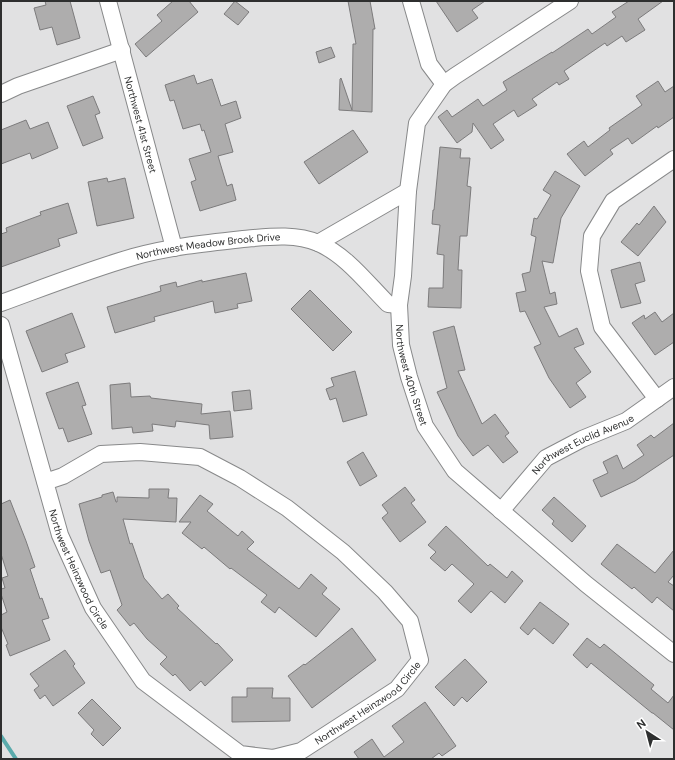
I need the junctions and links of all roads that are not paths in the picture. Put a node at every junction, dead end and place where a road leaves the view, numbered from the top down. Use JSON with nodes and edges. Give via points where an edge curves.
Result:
{"nodes":[{"id":1,"x":108,"y":1,"type":"edge"},
{"id":2,"x":411,"y":1,"type":"edge"},
{"id":3,"x":570,"y":1,"type":"edge"},
{"id":4,"x":122,"y":50,"type":"junction"},
{"id":5,"x":444,"y":84,"type":"junction"},
{"id":6,"x":1,"y":94,"type":"edge"},
{"id":7,"x":674,"y":159,"type":"edge"},
{"id":8,"x":408,"y":191,"type":"junction"},
{"id":9,"x":318,"y":243,"type":"junction"},
{"id":10,"x":174,"y":248,"type":"junction"},
{"id":11,"x":1,"y":303,"type":"edge"},
{"id":12,"x":400,"y":305,"type":"junction"},
{"id":13,"x":1,"y":324,"type":"edge"},
{"id":14,"x":674,"y":387,"type":"edge"},
{"id":15,"x":657,"y":399,"type":"junction"},
{"id":16,"x":44,"y":482,"type":"junction"},
{"id":17,"x":501,"y":511,"type":"junction"},
{"id":18,"x":674,"y":654,"type":"edge"}],
"edges":[{"from":1,"to":4,"type":"street","name":"Northwest 41st Street"},
{"from":2,"to":5,"type":"street","via":[[429,64]]},
{"from":3,"to":5,"type":"street"},
{"from":4,"to":6,"type":"street"},
{"from":4,"to":10,"type":"street","name":"Northwest 41st Street"},
{"from":5,"to":8,"type":"street","name":"Northwest 40th Street","via":[[417,123]]},
{"from":7,"to":15,"type":"street","via":[[614,201],[592,236],[589,271],[602,327]]},
{"from":8,"to":9,"type":"street"},
{"from":8,"to":12,"type":"street","name":"Northwest 40th Street"},
{"from":9,"to":10,"type":"street","name":"Northwest Meadow Brook Drive","via":[[297,237],[259,238]]},
{"from":9,"to":12,"type":"street","name":"Northwest Meadow Brook Drive","via":[[342,257],[388,304]]},
{"from":10,"to":11,"type":"street","name":"Northwest Meadow Brook Drive","via":[[133,257]]},
{"from":12,"to":17,"type":"street","name":"Northwest 40th Street","via":[[401,345],[425,426],[454,471]]},
{"from":13,"to":16,"type":"street","name":"Northwest Heinzwood Circle"},
{"from":14,"to":15,"type":"street","name":"Northwest Euclid Avenue"},
{"from":15,"to":17,"type":"street","name":"Northwest Euclid Avenue","via":[[626,421],[582,439],[546,458]]},
{"from":16,"to":16,"type":"street","name":"Northwest Heinzwood Circle","via":[[60,535],[93,608],[143,681],[240,754],[273,758],[301,750],[397,689],[420,660],[410,621],[385,592],[343,552],[287,508],[240,478],[200,457],[140,452],[101,454],[63,476]]},
{"from":17,"to":18,"type":"street","name":"Northwest 40th Street","via":[[586,584]]}]}
